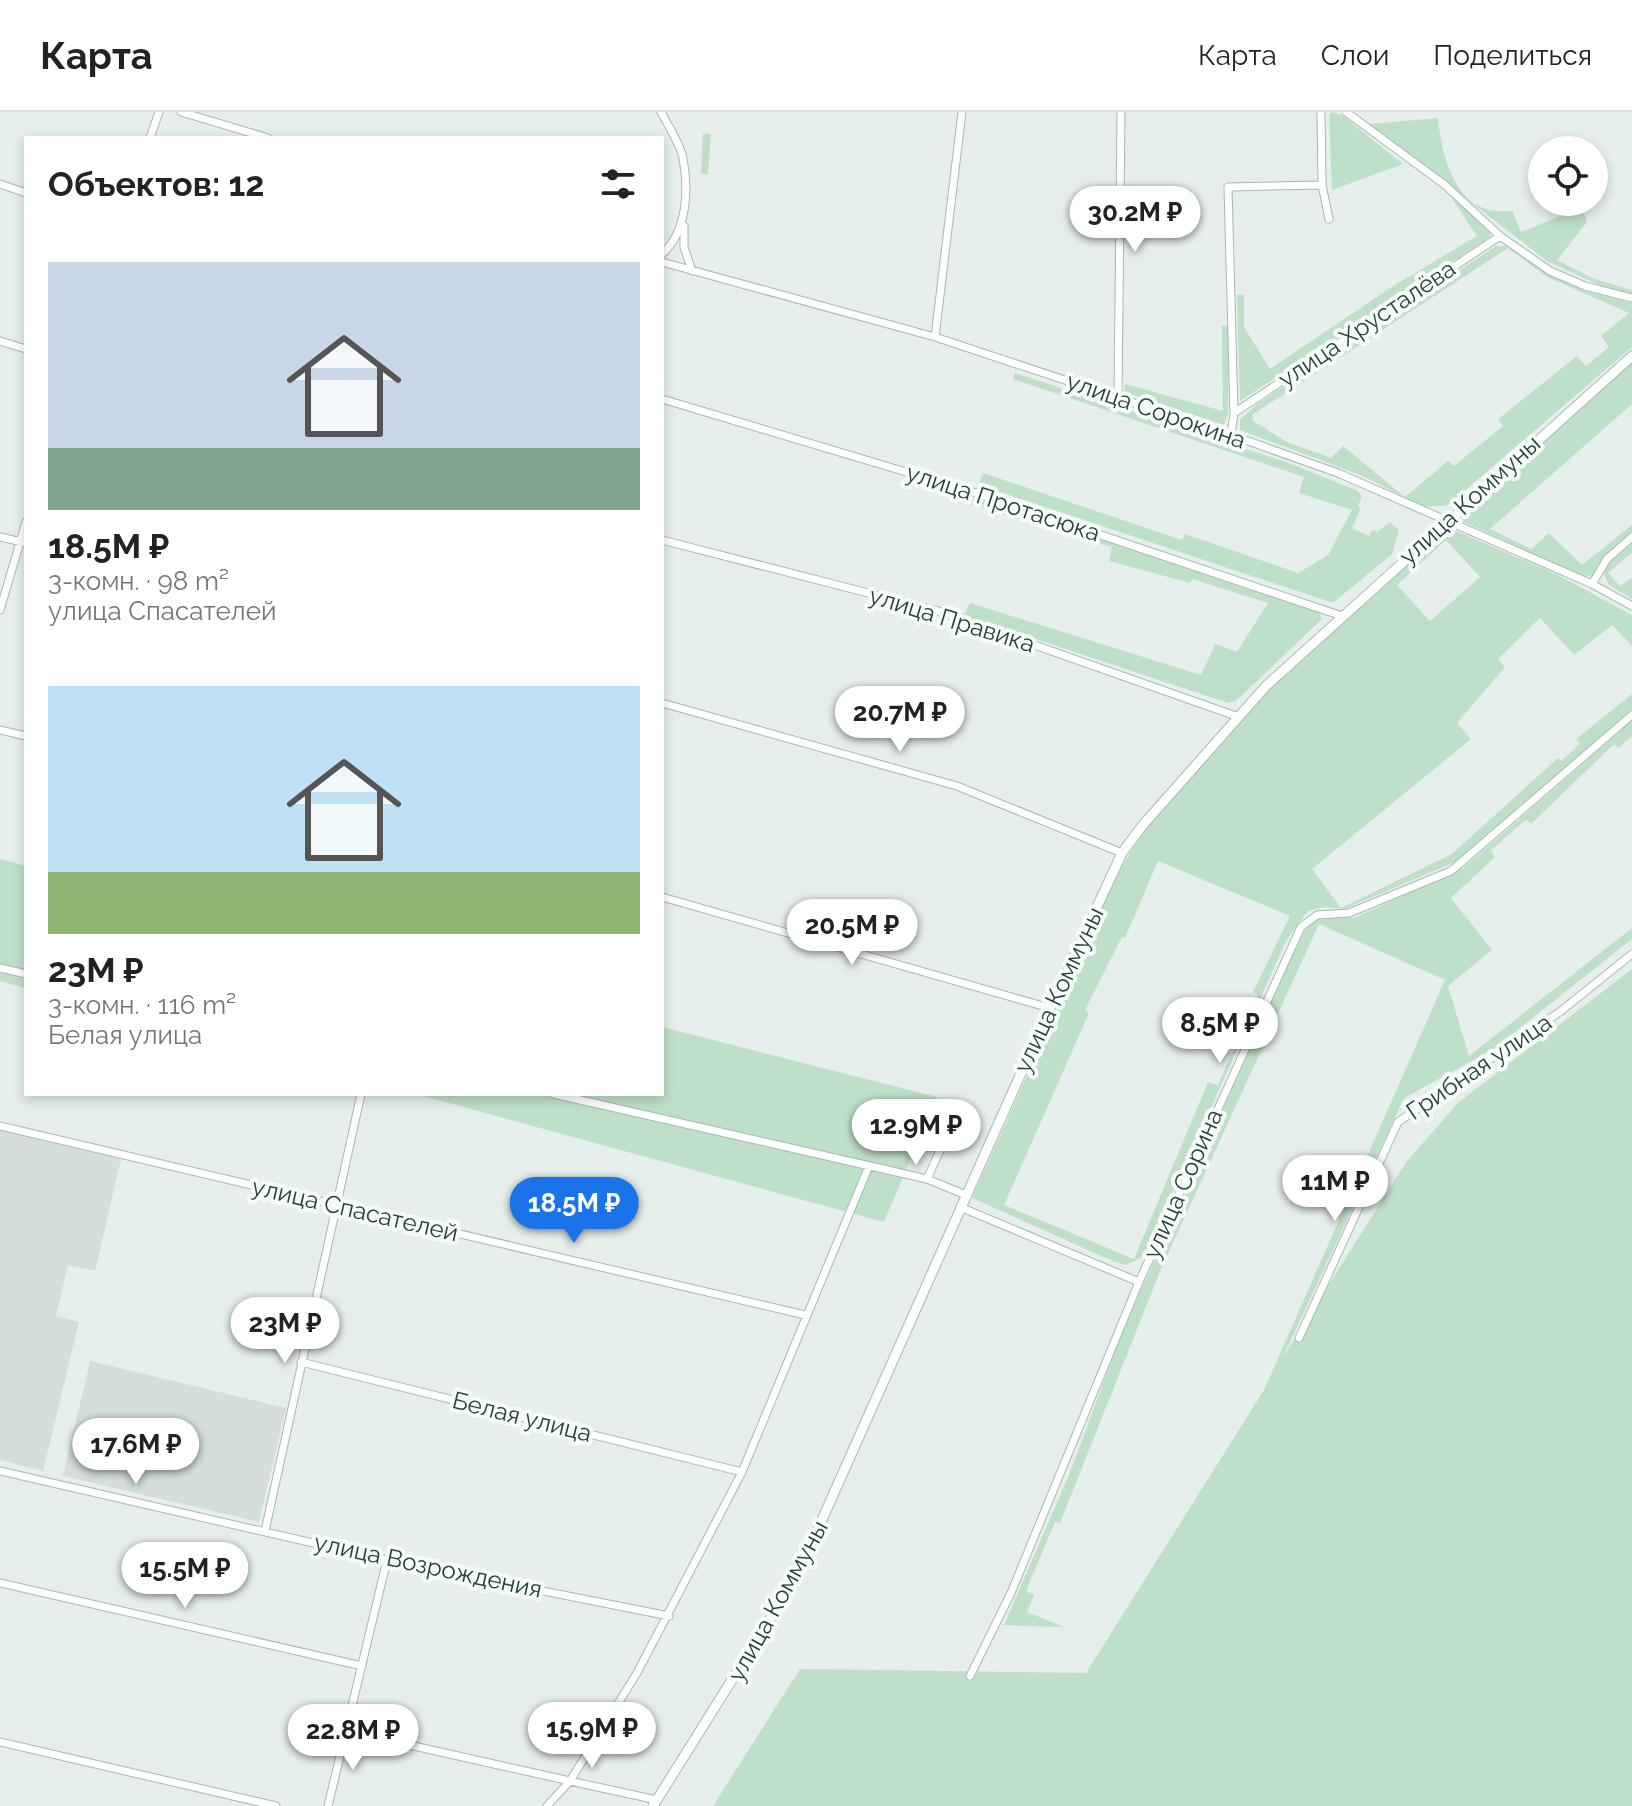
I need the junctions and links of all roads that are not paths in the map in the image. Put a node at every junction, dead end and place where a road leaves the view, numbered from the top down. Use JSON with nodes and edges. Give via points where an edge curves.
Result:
{"nodes":[{"id":1,"x":159,"y":112,"type":"edge"},
{"id":2,"x":181,"y":112,"type":"edge"},
{"id":3,"x":661,"y":112,"type":"edge"},
{"id":4,"x":962,"y":112,"type":"edge"},
{"id":5,"x":1121,"y":112,"type":"edge"},
{"id":6,"x":1321,"y":112,"type":"edge"},
{"id":7,"x":1346,"y":112,"type":"edge"},
{"id":8,"x":151,"y":136,"type":"edge"},
{"id":9,"x":261,"y":136,"type":"edge"},
{"id":10,"x":0,"y":184,"type":"edge"},
{"id":11,"x":1322,"y":185,"type":"junction"},
{"id":12,"x":24,"y":192,"type":"edge"},
{"id":13,"x":1329,"y":219,"type":"dead end"},
{"id":14,"x":684,"y":221,"type":"junction"},
{"id":15,"x":1500,"y":236,"type":"junction"},
{"id":16,"x":664,"y":252,"type":"edge"},
{"id":17,"x":664,"y":263,"type":"edge"},
{"id":18,"x":692,"y":271,"type":"junction"},
{"id":19,"x":1632,"y":298,"type":"edge"},
{"id":20,"x":935,"y":337,"type":"junction"},
{"id":21,"x":0,"y":341,"type":"edge"},
{"id":22,"x":24,"y":348,"type":"edge"},
{"id":23,"x":1632,"y":356,"type":"edge"},
{"id":24,"x":1118,"y":397,"type":"junction"},
{"id":25,"x":664,"y":400,"type":"edge"},
{"id":26,"x":1234,"y":413,"type":"junction"},
{"id":27,"x":1231,"y":435,"type":"junction"},
{"id":28,"x":1443,"y":522,"type":"junction"},
{"id":29,"x":0,"y":537,"type":"edge"},
{"id":30,"x":1632,"y":537,"type":"edge"},
{"id":31,"x":664,"y":541,"type":"edge"},
{"id":32,"x":23,"y":543,"type":"edge"},
{"id":33,"x":1592,"y":584,"type":"junction"},
{"id":34,"x":1632,"y":606,"type":"edge"},
{"id":35,"x":0,"y":610,"type":"edge"},
{"id":36,"x":1342,"y":616,"type":"junction"},
{"id":37,"x":664,"y":704,"type":"edge"},
{"id":38,"x":1632,"y":715,"type":"edge"},
{"id":39,"x":1236,"y":716,"type":"junction"},
{"id":40,"x":0,"y":730,"type":"edge"},
{"id":41,"x":24,"y":736,"type":"edge"},
{"id":42,"x":1122,"y":853,"type":"junction"},
{"id":43,"x":664,"y":898,"type":"edge"},
{"id":44,"x":1632,"y":954,"type":"edge"},
{"id":45,"x":0,"y":968,"type":"edge"},
{"id":46,"x":24,"y":974,"type":"edge"},
{"id":47,"x":1050,"y":1008,"type":"junction"},
{"id":48,"x":361,"y":1096,"type":"edge"},
{"id":49,"x":563,"y":1096,"type":"edge"},
{"id":50,"x":960,"y":1106,"type":"dead end"},
{"id":51,"x":0,"y":1126,"type":"edge"},
{"id":52,"x":869,"y":1166,"type":"junction"},
{"id":53,"x":927,"y":1179,"type":"junction"},
{"id":54,"x":966,"y":1195,"type":"junction"},
{"id":55,"x":335,"y":1206,"type":"junction"},
{"id":56,"x":960,"y":1207,"type":"junction"},
{"id":57,"x":1139,"y":1282,"type":"junction"},
{"id":58,"x":805,"y":1315,"type":"junction"},
{"id":59,"x":1299,"y":1338,"type":"dead end"},
{"id":60,"x":301,"y":1362,"type":"junction"},
{"id":61,"x":0,"y":1471,"type":"edge"},
{"id":62,"x":742,"y":1472,"type":"junction"},
{"id":63,"x":265,"y":1531,"type":"junction"},
{"id":64,"x":387,"y":1560,"type":"junction"},
{"id":65,"x":0,"y":1583,"type":"edge"},
{"id":66,"x":669,"y":1616,"type":"junction"},
{"id":67,"x":362,"y":1666,"type":"junction"},
{"id":68,"x":970,"y":1676,"type":"dead end"},
{"id":69,"x":347,"y":1731,"type":"junction"},
{"id":70,"x":0,"y":1742,"type":"edge"},
{"id":71,"x":570,"y":1781,"type":"junction"},
{"id":72,"x":655,"y":1803,"type":"edge"},
{"id":73,"x":276,"y":1806,"type":"edge"},
{"id":74,"x":328,"y":1806,"type":"edge"},
{"id":75,"x":547,"y":1806,"type":"edge"}],
"edges":[{"from":1,"to":8,"type":"street"},
{"from":2,"to":9,"type":"street"},
{"from":3,"to":14,"type":"street","via":[[683,157]]},
{"from":4,"to":20,"type":"street"},
{"from":5,"to":24,"type":"street"},
{"from":6,"to":11,"type":"street"},
{"from":7,"to":15,"type":"street","via":[[1445,185]]},
{"from":10,"to":12,"type":"street"},
{"from":11,"to":13,"type":"street"},
{"from":11,"to":26,"type":"street","via":[[1228,187]]},
{"from":14,"to":16,"type":"street"},
{"from":14,"to":18,"type":"street","via":[[684,247]]},
{"from":15,"to":19,"type":"street","via":[[1560,276]]},
{"from":15,"to":26,"type":"street","name":"улица Хрусталёва"},
{"from":17,"to":18,"type":"street","name":"улица Сорокина"},
{"from":18,"to":20,"type":"street","name":"улица Сорокина"},
{"from":20,"to":24,"type":"street","name":"улица Сорокина"},
{"from":21,"to":22,"type":"street"},
{"from":23,"to":28,"type":"street","name":"улица Коммуны"},
{"from":24,"to":27,"type":"street","name":"улица Сорокина"},
{"from":25,"to":36,"type":"street","name":"улица Протасюка","via":[[973,492]]},
{"from":26,"to":27,"type":"street"},
{"from":27,"to":28,"type":"street","name":"улица Сорокина","via":[[1338,473]]},
{"from":28,"to":33,"type":"street","name":"улица Сорокина"},
{"from":28,"to":36,"type":"street","name":"улица Коммуны"},
{"from":29,"to":32,"type":"street"},
{"from":30,"to":33,"type":"street","via":[[1612,553]]},
{"from":31,"to":39,"type":"street","name":"улица Правика","via":[[938,611]]},
{"from":32,"to":35,"type":"street"},
{"from":33,"to":34,"type":"street","name":"улица Сорокина"},
{"from":36,"to":39,"type":"street","name":"улица Коммуны"},
{"from":37,"to":42,"type":"street","via":[[957,786]]},
{"from":38,"to":57,"type":"street","name":"улица Сорина","via":[[1451,871],[1349,913],[1317,915],[1301,927]]},
{"from":39,"to":42,"type":"street","name":"улица Коммуны"},
{"from":40,"to":41,"type":"street"},
{"from":42,"to":47,"type":"street","name":"улица Коммуны"},
{"from":43,"to":47,"type":"street"},
{"from":44,"to":59,"type":"street","name":"Грибная улица","via":[[1561,1011],[1398,1122]]},
{"from":45,"to":46,"type":"street"},
{"from":47,"to":54,"type":"street","name":"улица Коммуны"},
{"from":48,"to":55,"type":"street"},
{"from":49,"to":52,"type":"street"},
{"from":50,"to":53,"type":"street"},
{"from":51,"to":55,"type":"street","name":"улица Спасателей"},
{"from":52,"to":53,"type":"street"},
{"from":52,"to":58,"type":"street"},
{"from":53,"to":54,"type":"street"},
{"from":54,"to":56,"type":"street","name":"улица Коммуны"},
{"from":55,"to":58,"type":"street","name":"улица Спасателей"},
{"from":55,"to":60,"type":"street"},
{"from":56,"to":57,"type":"street"},
{"from":56,"to":72,"type":"street","name":"улица Коммуны","via":[[797,1576]]},
{"from":57,"to":68,"type":"street","name":"улица Сорина","via":[[1011,1593]]},
{"from":58,"to":62,"type":"street"},
{"from":60,"to":62,"type":"street","name":"Белая улица"},
{"from":60,"to":63,"type":"street"},
{"from":61,"to":63,"type":"street","name":"улица Возрождения"},
{"from":62,"to":66,"type":"street"},
{"from":63,"to":64,"type":"street","name":"улица Возрождения"},
{"from":64,"to":66,"type":"street","name":"улица Возрождения"},
{"from":64,"to":67,"type":"street"},
{"from":65,"to":67,"type":"street"},
{"from":66,"to":71,"type":"street"},
{"from":67,"to":69,"type":"street"},
{"from":69,"to":71,"type":"street"},
{"from":69,"to":74,"type":"street"},
{"from":70,"to":73,"type":"street"},
{"from":71,"to":72,"type":"street"},
{"from":71,"to":75,"type":"street"}]}
